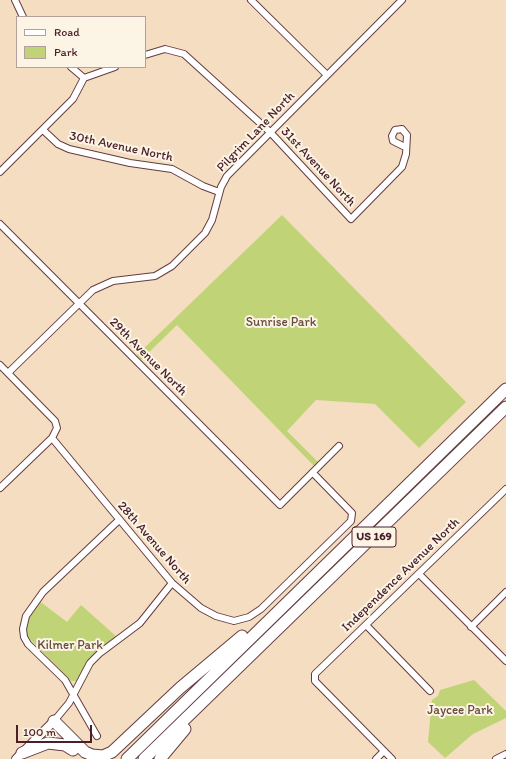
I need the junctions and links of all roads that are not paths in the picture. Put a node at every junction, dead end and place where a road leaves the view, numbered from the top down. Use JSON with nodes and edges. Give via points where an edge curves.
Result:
{"nodes":[{"id":1,"x":15,"y":0,"type":"edge"},
{"id":2,"x":250,"y":0,"type":"edge"},
{"id":3,"x":402,"y":0,"type":"edge"},
{"id":4,"x":23,"y":16,"type":"edge"},
{"id":5,"x":146,"y":55,"type":"edge"},
{"id":6,"x":71,"y":68,"type":"edge"},
{"id":7,"x":112,"y":68,"type":"edge"},
{"id":8,"x":327,"y":75,"type":"junction"},
{"id":9,"x":84,"y":78,"type":"junction"},
{"id":10,"x":43,"y":130,"type":"junction"},
{"id":11,"x":270,"y":132,"type":"junction"},
{"id":12,"x":406,"y":147,"type":"dead end"},
{"id":13,"x":0,"y":172,"type":"edge"},
{"id":14,"x":219,"y":192,"type":"junction"},
{"id":15,"x":0,"y":224,"type":"edge"},
{"id":16,"x":79,"y":303,"type":"junction"},
{"id":17,"x":0,"y":365,"type":"edge"},
{"id":18,"x":8,"y":372,"type":"junction"},
{"id":19,"x":506,"y":389,"type":"edge"},
{"id":20,"x":506,"y":407,"type":"edge"},
{"id":21,"x":52,"y":438,"type":"junction"},
{"id":22,"x":339,"y":446,"type":"dead end"},
{"id":23,"x":312,"y":473,"type":"junction"},
{"id":24,"x":0,"y":488,"type":"edge"},
{"id":25,"x":506,"y":489,"type":"edge"},
{"id":26,"x":118,"y":520,"type":"junction"},
{"id":27,"x":419,"y":574,"type":"junction"},
{"id":28,"x":172,"y":583,"type":"junction"},
{"id":29,"x":506,"y":592,"type":"edge"},
{"id":30,"x":281,"y":608,"type":"junction"},
{"id":31,"x":366,"y":626,"type":"junction"},
{"id":32,"x":470,"y":627,"type":"junction"},
{"id":33,"x":506,"y":661,"type":"edge"},
{"id":34,"x":241,"y":666,"type":"junction"},
{"id":35,"x":430,"y":691,"type":"dead end"},
{"id":36,"x":74,"y":694,"type":"junction"},
{"id":37,"x":51,"y":723,"type":"junction"},
{"id":38,"x":97,"y":736,"type":"dead end"},
{"id":39,"x":73,"y":750,"type":"junction"},
{"id":40,"x":384,"y":751,"type":"junction"},
{"id":41,"x":506,"y":754,"type":"edge"},
{"id":42,"x":19,"y":756,"type":"edge"},
{"id":43,"x":81,"y":759,"type":"edge"},
{"id":44,"x":127,"y":759,"type":"edge"},
{"id":45,"x":144,"y":759,"type":"edge"},
{"id":46,"x":160,"y":759,"type":"edge"},
{"id":47,"x":376,"y":759,"type":"edge"},
{"id":48,"x":392,"y":759,"type":"edge"},
{"id":49,"x":496,"y":759,"type":"edge"}],
"edges":[{"from":1,"to":4,"type":"street"},
{"from":2,"to":8,"type":"street"},
{"from":3,"to":8,"type":"street","name":"Pilgrim Lane North"},
{"from":5,"to":11,"type":"street","name":"31st Avenue North","via":[[154,51],[172,50],[184,54]]},
{"from":6,"to":9,"type":"street"},
{"from":7,"to":9,"type":"street"},
{"from":8,"to":11,"type":"street","name":"Pilgrim Lane North"},
{"from":9,"to":10,"type":"street","via":[[73,99]]},
{"from":10,"to":13,"type":"street"},
{"from":10,"to":14,"type":"street","name":"30th Avenue North","via":[[58,144],[69,149],[130,163],[172,169]]},
{"from":11,"to":12,"type":"street","name":"31st Avenue North","via":[[351,219],[402,167]]},
{"from":11,"to":14,"type":"street","name":"Pilgrim Lane North","via":[[227,176]]},
{"from":14,"to":16,"type":"street","name":"Pilgrim Lane North","via":[[212,220],[205,233],[172,266],[155,276],[106,283],[93,290]]},
{"from":15,"to":16,"type":"street","name":"29th Avenue North"},
{"from":16,"to":18,"type":"street","name":"Pilgrim Lane North"},
{"from":16,"to":23,"type":"street","name":"29th Avenue North","via":[[280,505]]},
{"from":17,"to":18,"type":"street"},
{"from":18,"to":21,"type":"street","via":[[55,421],[57,428]]},
{"from":19,"to":30,"type":"highway","number":"US 169"},
{"from":20,"to":34,"type":"highway","number":"US 169"},
{"from":21,"to":24,"type":"street"},
{"from":21,"to":26,"type":"street","name":"28th Avenue North"},
{"from":22,"to":23,"type":"street"},
{"from":23,"to":28,"type":"street","name":"28th Avenue North","via":[[352,513],[351,522],[260,609],[242,619],[226,619],[201,608]]},
{"from":25,"to":27,"type":"street","name":"Independence Avenue North"},
{"from":26,"to":28,"type":"street","name":"28th Avenue North"},
{"from":26,"to":36,"type":"street","via":[[51,582],[23,623],[23,633],[28,644],[57,670]]},
{"from":27,"to":31,"type":"street","name":"Independence Avenue North"},
{"from":27,"to":32,"type":"street"},
{"from":28,"to":36,"type":"street","via":[[140,623],[90,663]]},
{"from":29,"to":32,"type":"street"},
{"from":30,"to":37,"type":"highway","via":[[262,620],[180,688],[112,752],[103,756],[85,752]]},
{"from":30,"to":44,"type":"highway","number":"US 169"},
{"from":31,"to":35,"type":"street"},
{"from":31,"to":40,"type":"street","name":"Independence Avenue North","via":[[315,674],[314,678],[315,682]]},
{"from":32,"to":33,"type":"street"},
{"from":34,"to":45,"type":"highway","number":"US 169"},
{"from":34,"to":46,"type":"highway"},
{"from":36,"to":37,"type":"street","via":[[65,710]]},
{"from":36,"to":38,"type":"street"},
{"from":37,"to":39,"type":"highway"},
{"from":37,"to":42,"type":"street"},
{"from":39,"to":42,"type":"highway","via":[[65,745],[48,743]]},
{"from":39,"to":43,"type":"highway"},
{"from":40,"to":47,"type":"street"},
{"from":40,"to":48,"type":"street"},
{"from":41,"to":49,"type":"street"}]}
